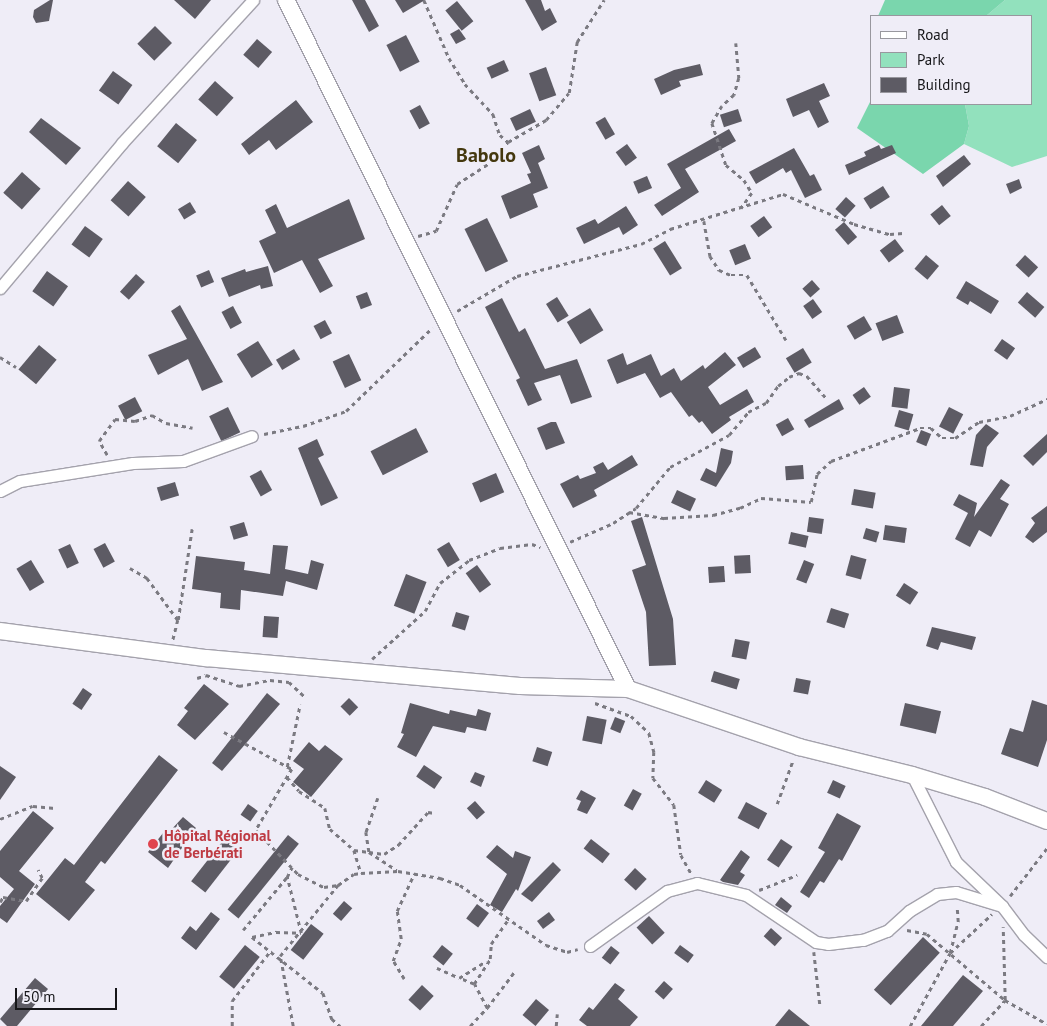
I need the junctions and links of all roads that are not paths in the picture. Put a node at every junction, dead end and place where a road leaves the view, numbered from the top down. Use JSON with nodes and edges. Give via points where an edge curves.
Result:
{"nodes":[{"id":1,"x":253,"y":0,"type":"edge"},
{"id":2,"x":286,"y":0,"type":"edge"},
{"id":3,"x":0,"y":288,"type":"edge"},
{"id":4,"x":252,"y":436,"type":"road end"},
{"id":5,"x":0,"y":491,"type":"edge"},
{"id":6,"x":0,"y":631,"type":"edge"},
{"id":7,"x":628,"y":689,"type":"junction"},
{"id":8,"x":912,"y":775,"type":"junction"},
{"id":9,"x":1047,"y":821,"type":"edge"},
{"id":10,"x":1002,"y":906,"type":"junction"},
{"id":11,"x":590,"y":946,"type":"road end"},
{"id":12,"x":1047,"y":957,"type":"edge"}],
"edges":[{"from":1,"to":3,"type":"street","via":[[122,143]]},
{"from":2,"to":7,"type":"street"},
{"from":4,"to":5,"type":"street","via":[[183,461],[133,463],[20,481]]},
{"from":6,"to":7,"type":"street","via":[[170,654],[520,686]]},
{"from":7,"to":8,"type":"street","via":[[799,747]]},
{"from":8,"to":9,"type":"street"},
{"from":8,"to":10,"type":"street","via":[[956,862]]},
{"from":10,"to":11,"type":"street","via":[[956,892],[937,894],[909,911],[887,930],[863,940],[828,944],[816,942],[746,895],[698,882],[667,891]]},
{"from":10,"to":12,"type":"street","via":[[1024,935]]}]}
